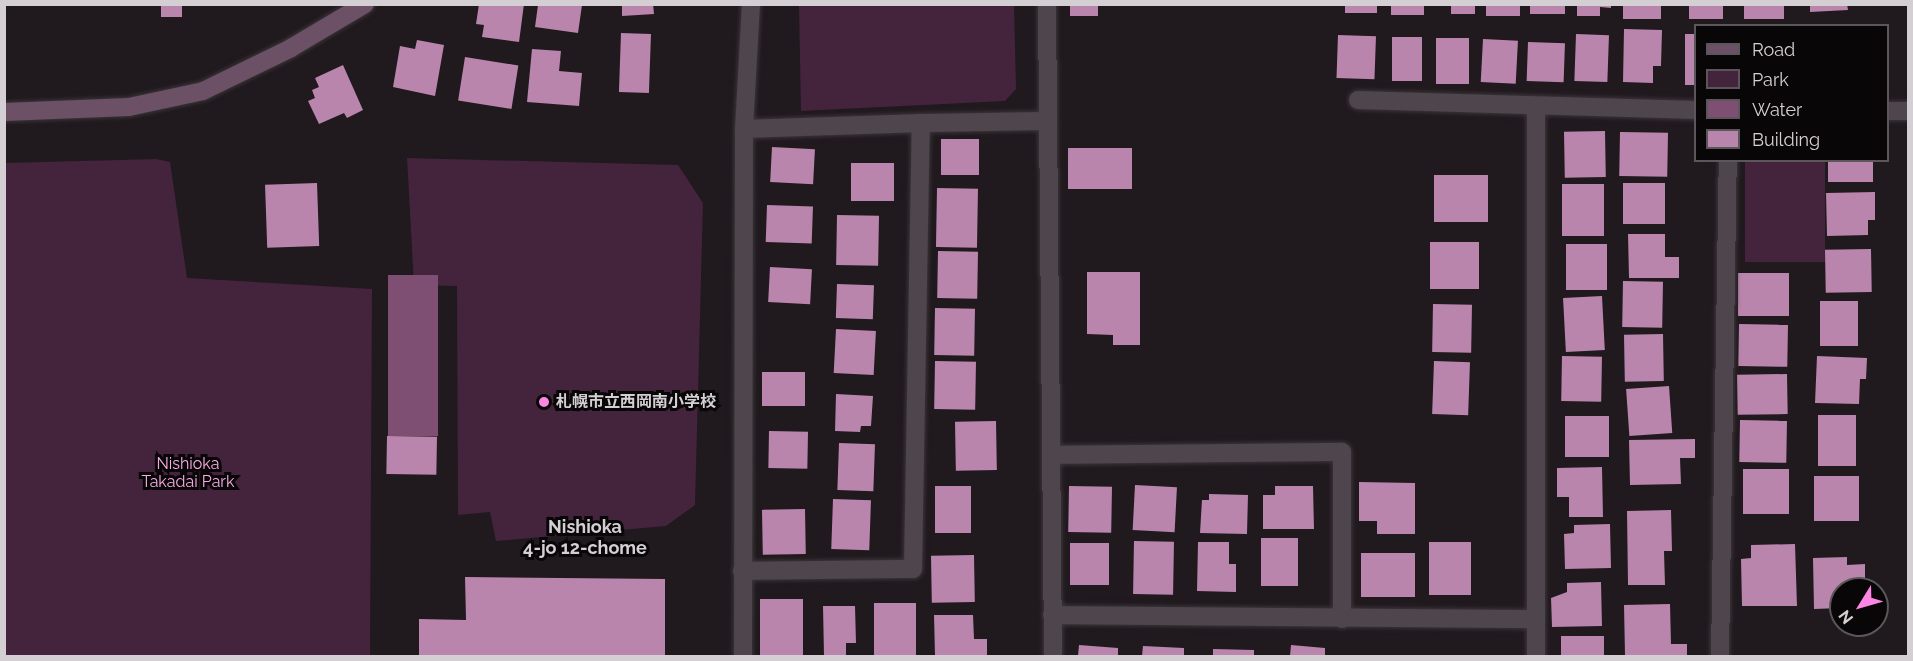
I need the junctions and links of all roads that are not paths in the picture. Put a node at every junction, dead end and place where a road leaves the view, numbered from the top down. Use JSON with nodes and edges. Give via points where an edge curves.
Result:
{"nodes":[{"id":1,"x":365,"y":4,"type":"edge"},
{"id":2,"x":751,"y":4,"type":"edge"},
{"id":3,"x":1047,"y":4,"type":"edge"},
{"id":4,"x":1358,"y":99,"type":"dead end"},
{"id":5,"x":1536,"y":107,"type":"junction"},
{"id":6,"x":1694,"y":110,"type":"edge"},
{"id":7,"x":1889,"y":111,"type":"edge"},
{"id":8,"x":1908,"y":111,"type":"edge"},
{"id":9,"x":4,"y":112,"type":"edge"},
{"id":10,"x":1048,"y":121,"type":"junction"},
{"id":11,"x":921,"y":123,"type":"junction"},
{"id":12,"x":744,"y":129,"type":"junction"},
{"id":13,"x":1728,"y":162,"type":"edge"},
{"id":14,"x":1051,"y":455,"type":"junction"},
{"id":15,"x":742,"y":571,"type":"junction"},
{"id":16,"x":1052,"y":615,"type":"junction"},
{"id":17,"x":1342,"y":619,"type":"junction"},
{"id":18,"x":1536,"y":619,"type":"junction"},
{"id":19,"x":743,"y":657,"type":"edge"},
{"id":20,"x":1053,"y":657,"type":"edge"},
{"id":21,"x":1536,"y":657,"type":"edge"},
{"id":22,"x":1720,"y":657,"type":"edge"}],
"edges":[{"from":1,"to":9,"type":"street","via":[[291,48],[203,91],[129,107]]},
{"from":2,"to":12,"type":"street"},
{"from":3,"to":10,"type":"street"},
{"from":4,"to":5,"type":"street"},
{"from":5,"to":6,"type":"street"},
{"from":5,"to":18,"type":"street"},
{"from":7,"to":8,"type":"street"},
{"from":10,"to":11,"type":"street"},
{"from":10,"to":14,"type":"street"},
{"from":11,"to":12,"type":"street"},
{"from":11,"to":15,"type":"street","via":[[913,569]]},
{"from":12,"to":15,"type":"street"},
{"from":13,"to":22,"type":"street"},
{"from":14,"to":16,"type":"street"},
{"from":14,"to":17,"type":"street","via":[[1342,452]]},
{"from":15,"to":19,"type":"street"},
{"from":16,"to":17,"type":"street"},
{"from":16,"to":20,"type":"street"},
{"from":17,"to":18,"type":"street"},
{"from":18,"to":21,"type":"street"}]}
